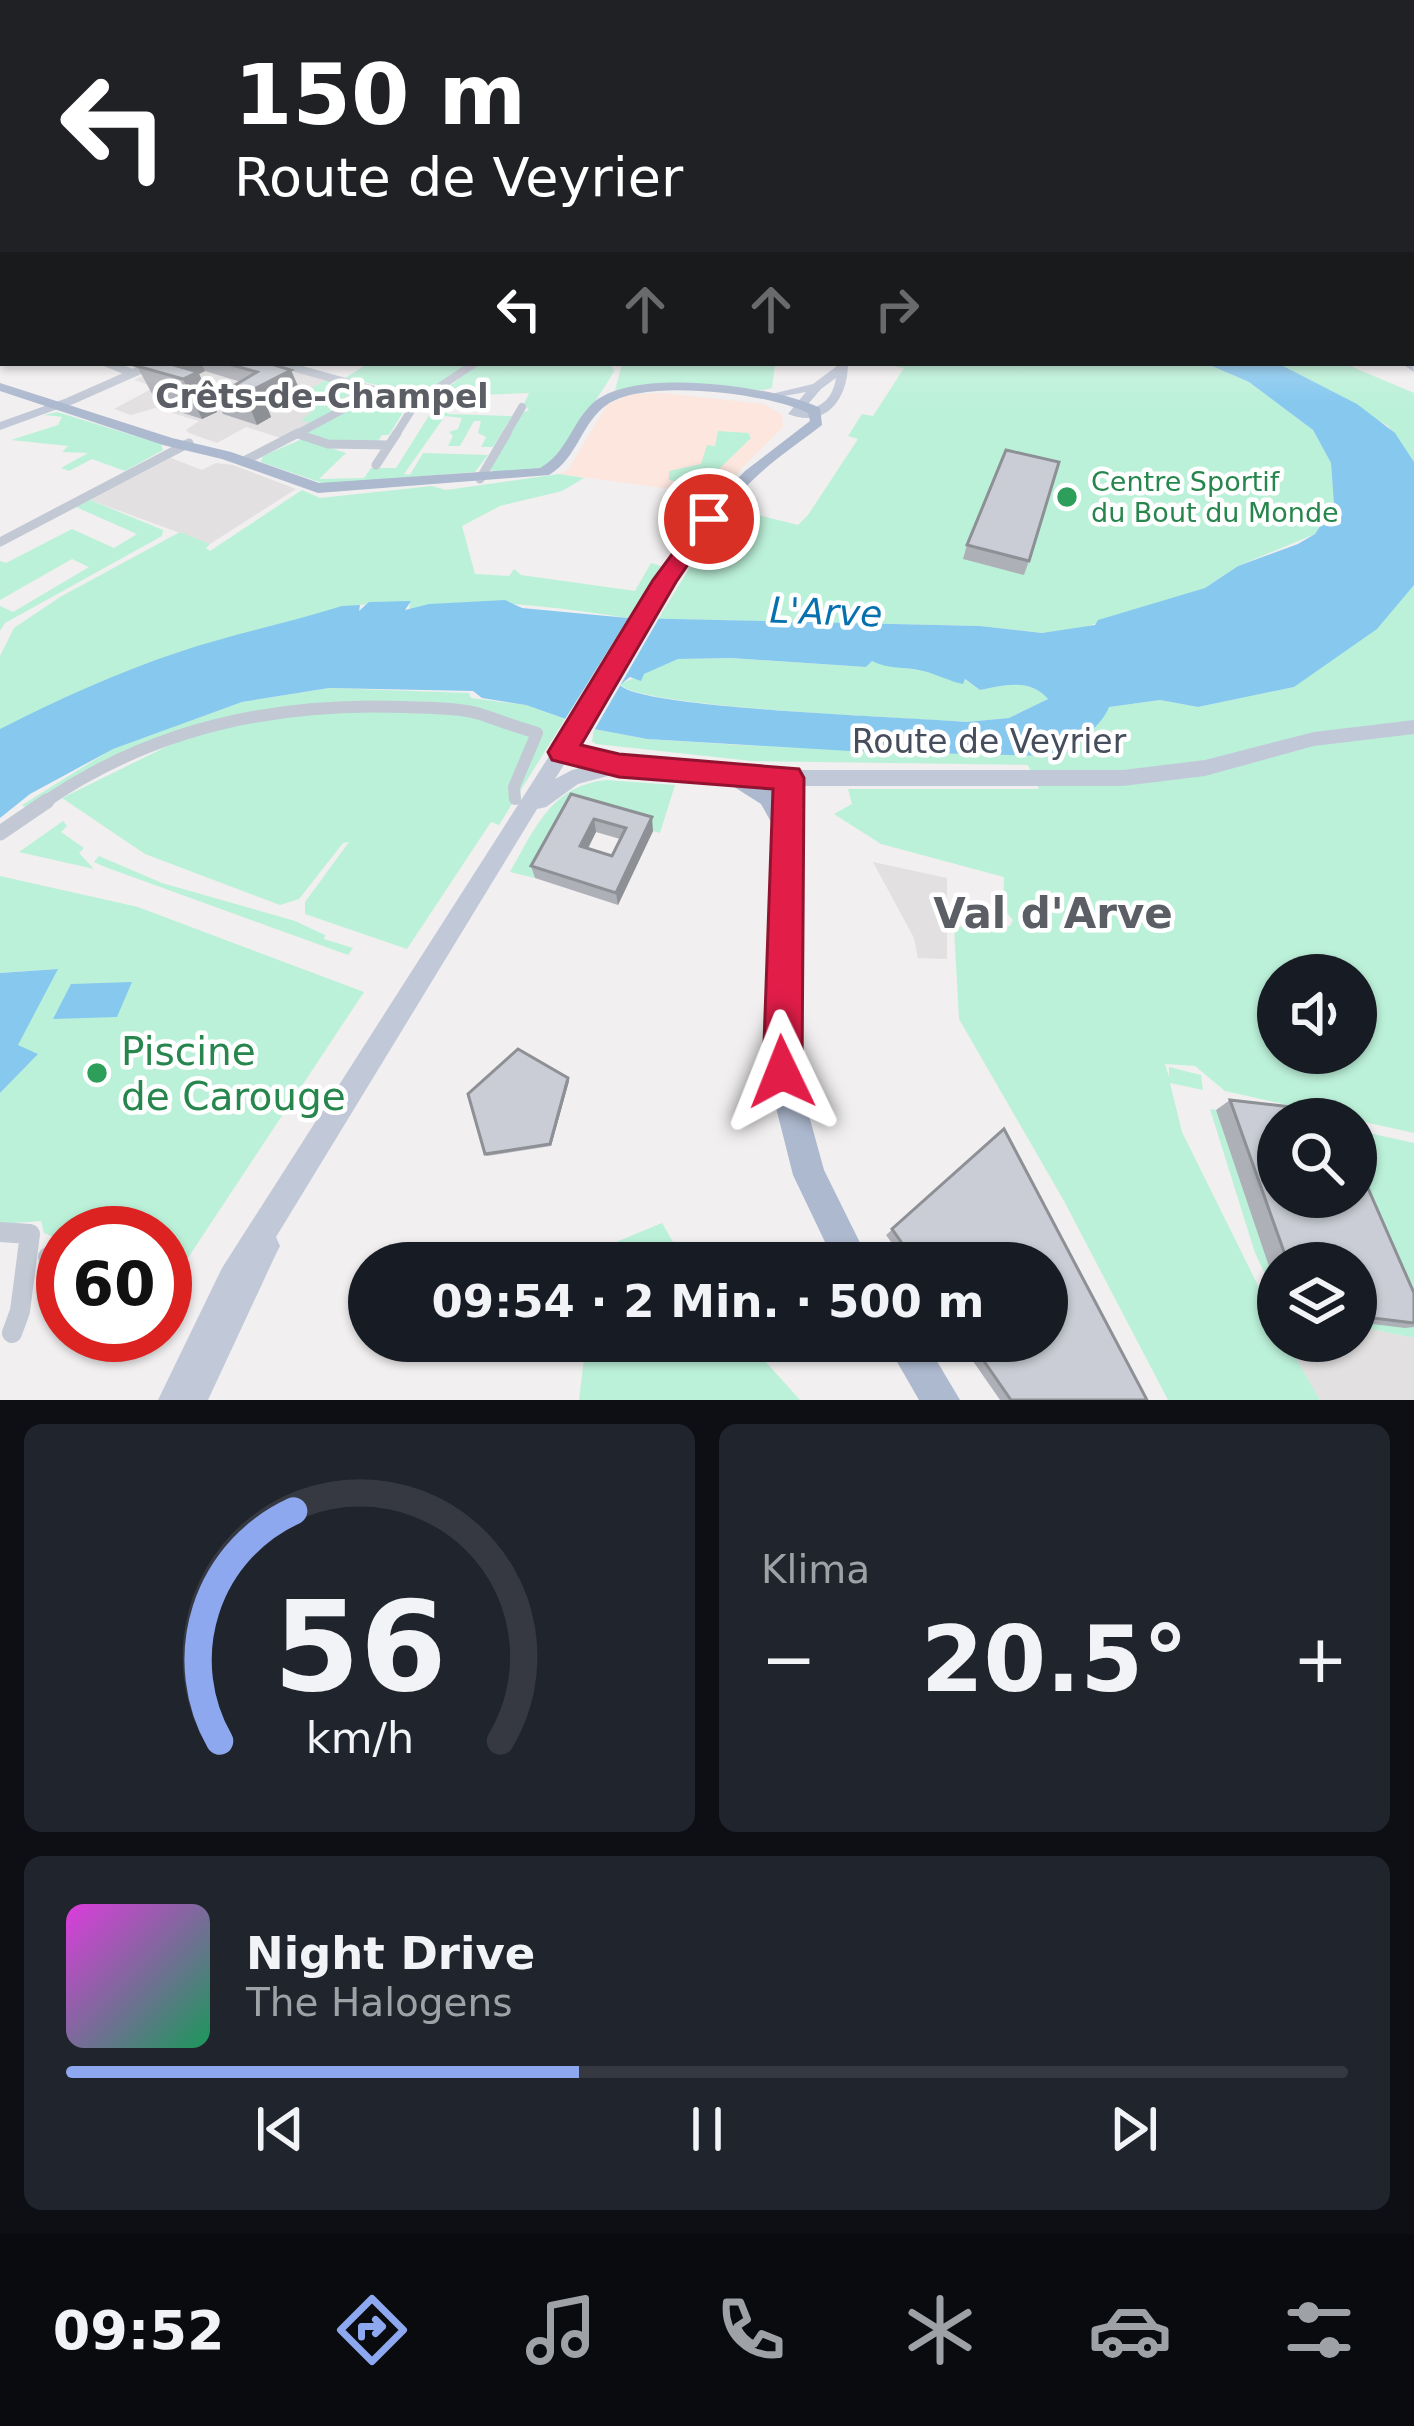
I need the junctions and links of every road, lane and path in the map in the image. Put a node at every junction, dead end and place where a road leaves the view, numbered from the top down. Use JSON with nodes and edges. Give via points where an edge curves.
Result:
{"nodes":[{"id":1,"x":118,"y":366,"type":"edge"},
{"id":2,"x":149,"y":366,"type":"edge"},
{"id":3,"x":288,"y":366,"type":"edge"},
{"id":4,"x":471,"y":366,"type":"edge"},
{"id":5,"x":842,"y":366,"type":"edge"},
{"id":6,"x":843,"y":366,"type":"edge"},
{"id":7,"x":137,"y":371,"type":"junction"},
{"id":8,"x":0,"y":383,"type":"edge"},
{"id":9,"x":817,"y":387,"type":"junction"},
{"id":10,"x":746,"y":394,"type":"junction"},
{"id":11,"x":773,"y":395,"type":"junction"},
{"id":12,"x":372,"y":396,"type":"junction"},
{"id":13,"x":417,"y":401,"type":"dead end"},
{"id":14,"x":64,"y":403,"type":"junction"},
{"id":15,"x":522,"y":407,"type":"dead end"},
{"id":16,"x":799,"y":408,"type":"junction"},
{"id":17,"x":819,"y":415,"type":"junction"},
{"id":18,"x":0,"y":426,"type":"edge"},
{"id":19,"x":298,"y":434,"type":"junction"},
{"id":20,"x":189,"y":442,"type":"junction"},
{"id":21,"x":788,"y":443,"type":"junction"},
{"id":22,"x":389,"y":446,"type":"junction"},
{"id":23,"x":244,"y":461,"type":"junction"},
{"id":24,"x":376,"y":466,"type":"dead end"},
{"id":25,"x":480,"y":478,"type":"junction"},
{"id":26,"x":0,"y":542,"type":"edge"},
{"id":27,"x":1414,"y":728,"type":"edge"},
{"id":28,"x":567,"y":743,"type":"junction"},
{"id":29,"x":619,"y":766,"type":"junction"},
{"id":30,"x":723,"y":774,"type":"junction"},
{"id":31,"x":789,"y":778,"type":"junction"},
{"id":32,"x":515,"y":813,"type":"junction"},
{"id":33,"x":786,"y":828,"type":"junction"},
{"id":34,"x":0,"y":833,"type":"edge"},
{"id":35,"x":280,"y":1208,"type":"junction"},
{"id":36,"x":0,"y":1232,"type":"edge"},
{"id":37,"x":842,"y":1242,"type":"edge"},
{"id":38,"x":12,"y":1333,"type":"dead end"},
{"id":39,"x":917,"y":1362,"type":"edge"},
{"id":40,"x":174,"y":1400,"type":"edge"},
{"id":41,"x":191,"y":1400,"type":"edge"},
{"id":42,"x":941,"y":1400,"type":"edge"}],
"edges":[{"from":1,"to":7,"type":"street"},
{"from":2,"to":7,"type":"street"},
{"from":3,"to":12,"type":"street","via":[[378,391]]},
{"from":4,"to":12,"type":"street","via":[[426,396]]},
{"from":5,"to":9,"type":"main road"},
{"from":6,"to":17,"type":"main road","via":[[833,402]]},
{"from":7,"to":14,"type":"street"},
{"from":8,"to":14,"type":"main road"},
{"from":9,"to":11,"type":"main road"},
{"from":9,"to":16,"type":"main road"},
{"from":10,"to":11,"type":"main road"},
{"from":10,"to":16,"type":"main road"},
{"from":10,"to":25,"type":"main road","via":[[618,393],[592,412],[559,465]]},
{"from":11,"to":16,"type":"main road"},
{"from":12,"to":19,"type":"street"},
{"from":13,"to":22,"type":"street"},
{"from":14,"to":18,"type":"main road"},
{"from":14,"to":20,"type":"main road","via":[[168,442]]},
{"from":15,"to":25,"type":"street"},
{"from":16,"to":17,"type":"main road"},
{"from":16,"to":21,"type":"main road"},
{"from":17,"to":21,"type":"main road"},
{"from":19,"to":22,"type":"street"},
{"from":19,"to":23,"type":"street"},
{"from":20,"to":23,"type":"main road"},
{"from":20,"to":26,"type":"street"},
{"from":21,"to":28,"type":"main road","via":[[709,519]]},
{"from":22,"to":24,"type":"street"},
{"from":23,"to":25,"type":"main road","via":[[330,490]]},
{"from":27,"to":31,"type":"main road","name":"Route de Veyrier","via":[[1329,736],[1205,768],[1123,778]]},
{"from":28,"to":29,"type":"main road","name":"Route de Veyrier"},
{"from":28,"to":32,"type":"main road"},
{"from":29,"to":30,"type":"main road","name":"Route de Veyrier"},
{"from":29,"to":32,"type":"main road","via":[[588,772]]},
{"from":30,"to":31,"type":"main road","name":"Route de Veyrier"},
{"from":30,"to":33,"type":"main road","via":[[764,792]]},
{"from":31,"to":33,"type":"main road"},
{"from":32,"to":34,"type":"street","via":[[514,787],[537,733],[432,707],[328,704],[226,721],[154,744]]},
{"from":32,"to":35,"type":"main road"},
{"from":33,"to":37,"type":"main road","via":[[784,1087],[808,1175]]},
{"from":35,"to":40,"type":"main road","via":[[233,1279]]},
{"from":35,"to":41,"type":"main road"},
{"from":36,"to":38,"type":"street","via":[[30,1234]]},
{"from":39,"to":42,"type":"main road"}]}
